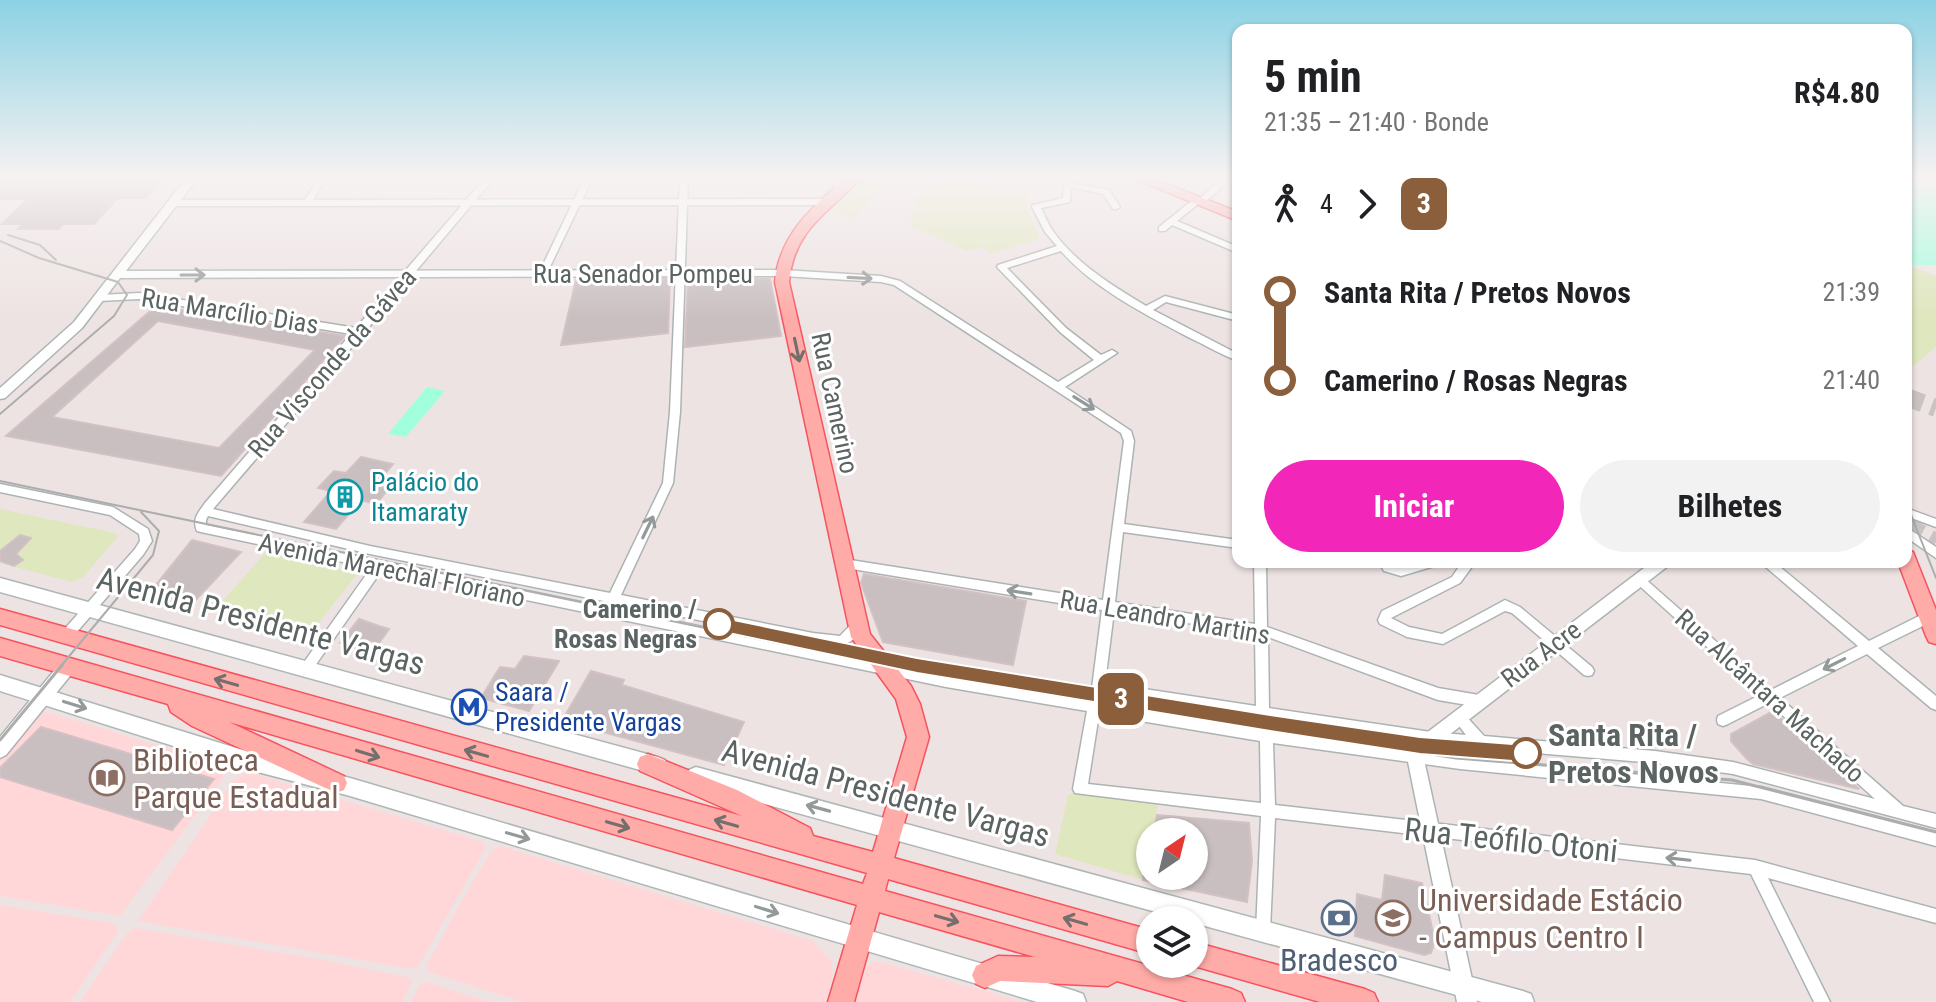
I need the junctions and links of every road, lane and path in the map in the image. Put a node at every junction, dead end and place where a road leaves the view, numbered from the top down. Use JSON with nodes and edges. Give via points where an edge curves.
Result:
{"nodes":[{"id":1,"x":158,"y":224,"type":"edge"},
{"id":2,"x":452,"y":224,"type":"edge"},
{"id":3,"x":567,"y":224,"type":"edge"},
{"id":4,"x":683,"y":224,"type":"edge"},
{"id":5,"x":808,"y":224,"type":"edge"},
{"id":6,"x":1043,"y":224,"type":"edge"},
{"id":7,"x":1169,"y":224,"type":"edge"},
{"id":8,"x":1175,"y":224,"type":"edge"},
{"id":9,"x":1162,"y":229,"type":"dead end"},
{"id":10,"x":1232,"y":247,"type":"edge"},
{"id":11,"x":1061,"y":248,"type":"junction"},
{"id":12,"x":543,"y":273,"type":"junction"},
{"id":13,"x":783,"y":273,"type":"junction"},
{"id":14,"x":115,"y":275,"type":"junction"},
{"id":15,"x":409,"y":275,"type":"junction"},
{"id":16,"x":680,"y":275,"type":"junction"},
{"id":17,"x":99,"y":298,"type":"junction"},
{"id":18,"x":1146,"y":310,"type":"junction"},
{"id":19,"x":1232,"y":316,"type":"edge"},
{"id":20,"x":360,"y":332,"type":"junction"},
{"id":21,"x":1112,"y":353,"type":"dead end"},
{"id":22,"x":1232,"y":355,"type":"edge"},
{"id":23,"x":1101,"y":360,"type":"junction"},
{"id":24,"x":1058,"y":387,"type":"junction"},
{"id":25,"x":0,"y":395,"type":"edge"},
{"id":26,"x":0,"y":488,"type":"edge"},
{"id":27,"x":205,"y":511,"type":"junction"},
{"id":28,"x":1912,"y":514,"type":"edge"},
{"id":29,"x":1936,"y":523,"type":"edge"},
{"id":30,"x":1118,"y":527,"type":"junction"},
{"id":31,"x":1912,"y":535,"type":"edge"},
{"id":32,"x":1232,"y":543,"type":"edge"},
{"id":33,"x":1936,"y":553,"type":"edge"},
{"id":34,"x":844,"y":564,"type":"junction"},
{"id":35,"x":379,"y":566,"type":"junction"},
{"id":36,"x":1260,"y":568,"type":"edge"},
{"id":37,"x":1388,"y":568,"type":"edge"},
{"id":38,"x":1412,"y":568,"type":"edge"},
{"id":39,"x":1465,"y":568,"type":"edge"},
{"id":40,"x":1655,"y":568,"type":"edge"},
{"id":41,"x":1773,"y":568,"type":"edge"},
{"id":42,"x":1910,"y":568,"type":"edge"},
{"id":43,"x":1639,"y":580,"type":"junction"},
{"id":44,"x":0,"y":585,"type":"edge"},
{"id":45,"x":614,"y":598,"type":"junction"},
{"id":46,"x":1107,"y":607,"type":"junction"},
{"id":47,"x":92,"y":609,"type":"junction"},
{"id":48,"x":0,"y":617,"type":"edge"},
{"id":49,"x":859,"y":626,"type":"junction"},
{"id":50,"x":1933,"y":626,"type":"edge"},
{"id":51,"x":1262,"y":630,"type":"junction"},
{"id":52,"x":66,"y":636,"type":"junction"},
{"id":53,"x":1555,"y":644,"type":"junction"},
{"id":54,"x":0,"y":647,"type":"edge"},
{"id":55,"x":1868,"y":647,"type":"junction"},
{"id":56,"x":68,"y":666,"type":"junction"},
{"id":57,"x":881,"y":666,"type":"junction"},
{"id":58,"x":306,"y":669,"type":"junction"},
{"id":59,"x":1588,"y":671,"type":"dead end"},
{"id":60,"x":0,"y":683,"type":"edge"},
{"id":61,"x":159,"y":693,"type":"junction"},
{"id":62,"x":44,"y":696,"type":"junction"},
{"id":63,"x":1772,"y":696,"type":"junction"},
{"id":64,"x":1479,"y":701,"type":"junction"},
{"id":65,"x":1936,"y":704,"type":"edge"},
{"id":66,"x":1094,"y":707,"type":"junction"},
{"id":67,"x":1263,"y":713,"type":"junction"},
{"id":68,"x":1459,"y":718,"type":"junction"},
{"id":69,"x":1723,"y":720,"type":"dead end"},
{"id":70,"x":1266,"y":736,"type":"junction"},
{"id":71,"x":1480,"y":742,"type":"junction"},
{"id":72,"x":1421,"y":747,"type":"junction"},
{"id":73,"x":0,"y":750,"type":"edge"},
{"id":74,"x":648,"y":764,"type":"junction"},
{"id":75,"x":336,"y":783,"type":"junction"},
{"id":76,"x":1268,"y":812,"type":"junction"},
{"id":77,"x":1901,"y":812,"type":"junction"},
{"id":78,"x":1936,"y":821,"type":"edge"},
{"id":79,"x":892,"y":830,"type":"junction"},
{"id":80,"x":1431,"y":832,"type":"junction"},
{"id":81,"x":1936,"y":839,"type":"edge"},
{"id":82,"x":828,"y":851,"type":"junction"},
{"id":83,"x":881,"y":867,"type":"junction"},
{"id":84,"x":1755,"y":867,"type":"junction"},
{"id":85,"x":872,"y":898,"type":"junction"},
{"id":86,"x":1936,"y":916,"type":"edge"},
{"id":87,"x":1263,"y":931,"type":"junction"},
{"id":88,"x":1136,"y":938,"type":"edge"},
{"id":89,"x":859,"y":939,"type":"junction"},
{"id":90,"x":1208,"y":958,"type":"edge"},
{"id":91,"x":1136,"y":974,"type":"edge"},
{"id":92,"x":985,"y":975,"type":"junction"},
{"id":93,"x":1136,"y":975,"type":"edge"},
{"id":94,"x":1149,"y":978,"type":"edge"},
{"id":95,"x":1466,"y":994,"type":"edge"},
{"id":96,"x":841,"y":1002,"type":"edge"},
{"id":97,"x":1075,"y":1002,"type":"edge"},
{"id":98,"x":1232,"y":1002,"type":"edge"},
{"id":99,"x":1365,"y":1002,"type":"edge"},
{"id":100,"x":1523,"y":1002,"type":"edge"},
{"id":101,"x":1822,"y":1002,"type":"edge"}],
"edges":[{"from":1,"to":14,"type":"street"},
{"from":2,"to":15,"type":"street","name":"Rua Visconde da Gávea"},
{"from":3,"to":12,"type":"street"},
{"from":4,"to":16,"type":"street"},
{"from":5,"to":13,"type":"main road","via":[[785,258]]},
{"from":6,"to":11,"type":"street"},
{"from":7,"to":9,"type":"street"},
{"from":8,"to":10,"type":"street"},
{"from":11,"to":18,"type":"street"},
{"from":11,"to":23,"type":"street","via":[[1001,267]]},
{"from":12,"to":15,"type":"street","name":"Rua Senador Pompeu"},
{"from":12,"to":16,"type":"street","name":"Rua Senador Pompeu"},
{"from":13,"to":16,"type":"street","name":"Rua Senador Pompeu"},
{"from":13,"to":24,"type":"street","name":"Rua Senador Pompeu","one_way":true,"via":[[897,283]]},
{"from":13,"to":34,"type":"main road","name":"Rua Camerino","one_way":true},
{"from":14,"to":15,"type":"street","name":"Rua Senador Pompeu","one_way":true},
{"from":14,"to":17,"type":"street"},
{"from":15,"to":20,"type":"street","name":"Rua Visconde da Gávea"},
{"from":45,"to":16,"type":"street","one_way":true,"via":[[668,483]]},
{"from":17,"to":20,"type":"street","name":"Rua Marcílio Dias","via":[[139,296]]},
{"from":17,"to":25,"type":"street","via":[[70,333]]},
{"from":18,"to":19,"type":"street","via":[[1165,299]]},
{"from":18,"to":22,"type":"street"},
{"from":20,"to":27,"type":"street","name":"Rua Visconde da Gávea"},
{"from":21,"to":23,"type":"street"},
{"from":23,"to":24,"type":"street"},
{"from":24,"to":30,"type":"street","name":"Rua Senador Pompeu","one_way":true,"via":[[1126,431]]},
{"from":26,"to":47,"type":"street","via":[[113,511],[142,528],[143,548]]},
{"from":27,"to":35,"type":"street","name":"Avenida Marechal Floriano","via":[[199,524],[208,532]]},
{"from":27,"to":45,"type":"street","name":"Avenida Marechal Floriano"},
{"from":28,"to":29,"type":"street"},
{"from":30,"to":32,"type":"street"},
{"from":30,"to":46,"type":"street"},
{"from":31,"to":33,"type":"street"},
{"from":46,"to":34,"type":"street","name":"Rua Leandro Martins","one_way":true},
{"from":34,"to":49,"type":"main road","name":"Rua Camerino"},
{"from":35,"to":57,"type":"street","name":"Avenida Marechal Floriano"},
{"from":35,"to":58,"type":"street"},
{"from":36,"to":51,"type":"street"},
{"from":37,"to":38,"type":"street"},
{"from":39,"to":53,"type":"street","via":[[1456,580],[1384,620],[1407,632],[1443,639],[1505,605]]},
{"from":40,"to":43,"type":"street","name":"Rua Acre"},
{"from":41,"to":55,"type":"street"},
{"from":42,"to":50,"type":"main road"},
{"from":43,"to":53,"type":"street","name":"Rua Acre"},
{"from":43,"to":63,"type":"street","name":"Rua Alcântara Machado"},
{"from":44,"to":47,"type":"main road","name":"Avenida Presidente Vargas"},
{"from":45,"to":49,"type":"street","name":"Avenida Marechal Floriano","via":[[831,641],[842,641]]},
{"from":46,"to":51,"type":"street","name":"Rua Leandro Martins"},
{"from":46,"to":67,"type":"street","name":"Avenida Marechal Floriano","via":[[1098,688]]},
{"from":47,"to":52,"type":"street"},
{"from":47,"to":58,"type":"main road","name":"Avenida Presidente Vargas"},
{"from":48,"to":52,"type":"main road"},
{"from":49,"to":57,"type":"main road","name":"Rua Camerino"},
{"from":50,"to":55,"type":"street"},
{"from":51,"to":64,"type":"street","name":"Rua Leandro Martins","via":[[1438,694]]},
{"from":51,"to":67,"type":"street"},
{"from":82,"to":52,"type":"main road","one_way":true},
{"from":53,"to":59,"type":"street"},
{"from":53,"to":64,"type":"street","name":"Rua Acre"},
{"from":54,"to":56,"type":"main road"},
{"from":55,"to":63,"type":"street","one_way":true},
{"from":55,"to":65,"type":"street"},
{"from":56,"to":61,"type":"main road"},
{"from":56,"to":62,"type":"street"},
{"from":57,"to":66,"type":"street","name":"Avenida Marechal Floriano"},
{"from":57,"to":79,"type":"main road","name":"Rua Camerino","via":[[902,685],[918,737]]},
{"from":58,"to":74,"type":"main road","name":"Avenida Presidente Vargas"},
{"from":60,"to":62,"type":"main road"},
{"from":61,"to":75,"type":"main road","via":[[200,719]]},
{"from":61,"to":85,"type":"main road","one_way":true},
{"from":62,"to":73,"type":"street"},
{"from":62,"to":75,"type":"main road","one_way":true},
{"from":63,"to":69,"type":"street"},
{"from":63,"to":77,"type":"street","name":"Rua Alcântara Machado"},
{"from":64,"to":68,"type":"street","name":"Rua Acre"},
{"from":66,"to":70,"type":"street","name":"Avenida Marechal Floriano"},
{"from":66,"to":76,"type":"street","name":"Rua Teófilo Otoni","via":[[1080,789]]},
{"from":67,"to":72,"type":"street","name":"Avenida Marechal Floriano"},
{"from":68,"to":71,"type":"street"},
{"from":68,"to":72,"type":"street","name":"Rua Acre"},
{"from":70,"to":72,"type":"street","name":"Avenida Marechal Floriano"},
{"from":70,"to":76,"type":"street"},
{"from":71,"to":72,"type":"street","name":"Avenida Marechal Floriano"},
{"from":71,"to":77,"type":"street","name":"Avenida Marechal Floriano","via":[[1733,768]]},
{"from":72,"to":80,"type":"street"},
{"from":72,"to":81,"type":"street","name":"Avenida Marechal Floriano","via":[[1761,793]]},
{"from":79,"to":74,"type":"main road","name":"Avenida Presidente Vargas","one_way":true},
{"from":74,"to":82,"type":"main road","via":[[729,797]]},
{"from":75,"to":89,"type":"main road","one_way":true},
{"from":76,"to":80,"type":"street","name":"Rua Teófilo Otoni"},
{"from":76,"to":87,"type":"street"},
{"from":77,"to":78,"type":"street","name":"Avenida Marechal Floriano"},
{"from":79,"to":83,"type":"main road","name":"Rua Camerino"},
{"from":79,"to":87,"type":"main road","name":"Avenida Presidente Vargas"},
{"from":84,"to":80,"type":"street","name":"Rua Teófilo Otoni","one_way":true},
{"from":80,"to":95,"type":"street"},
{"from":82,"to":83,"type":"main road"},
{"from":83,"to":85,"type":"main road","name":"Rua Camerino"},
{"from":88,"to":83,"type":"main road","one_way":true},
{"from":84,"to":86,"type":"street","name":"Rua Teófilo Otoni"},
{"from":84,"to":101,"type":"street"},
{"from":85,"to":89,"type":"main road","name":"Rua Camerino"},
{"from":85,"to":91,"type":"main road","one_way":true},
{"from":87,"to":95,"type":"main road","name":"Avenida Presidente Vargas"},
{"from":89,"to":92,"type":"main road"},
{"from":89,"to":96,"type":"main road","name":"Rua Camerino"},
{"from":90,"to":99,"type":"main road"},
{"from":92,"to":93,"type":"main road","via":[[998,968]]},
{"from":92,"to":97,"type":"main road"},
{"from":94,"to":98,"type":"main road"},
{"from":95,"to":100,"type":"main road","name":"Avenida Presidente Vargas"}]}
